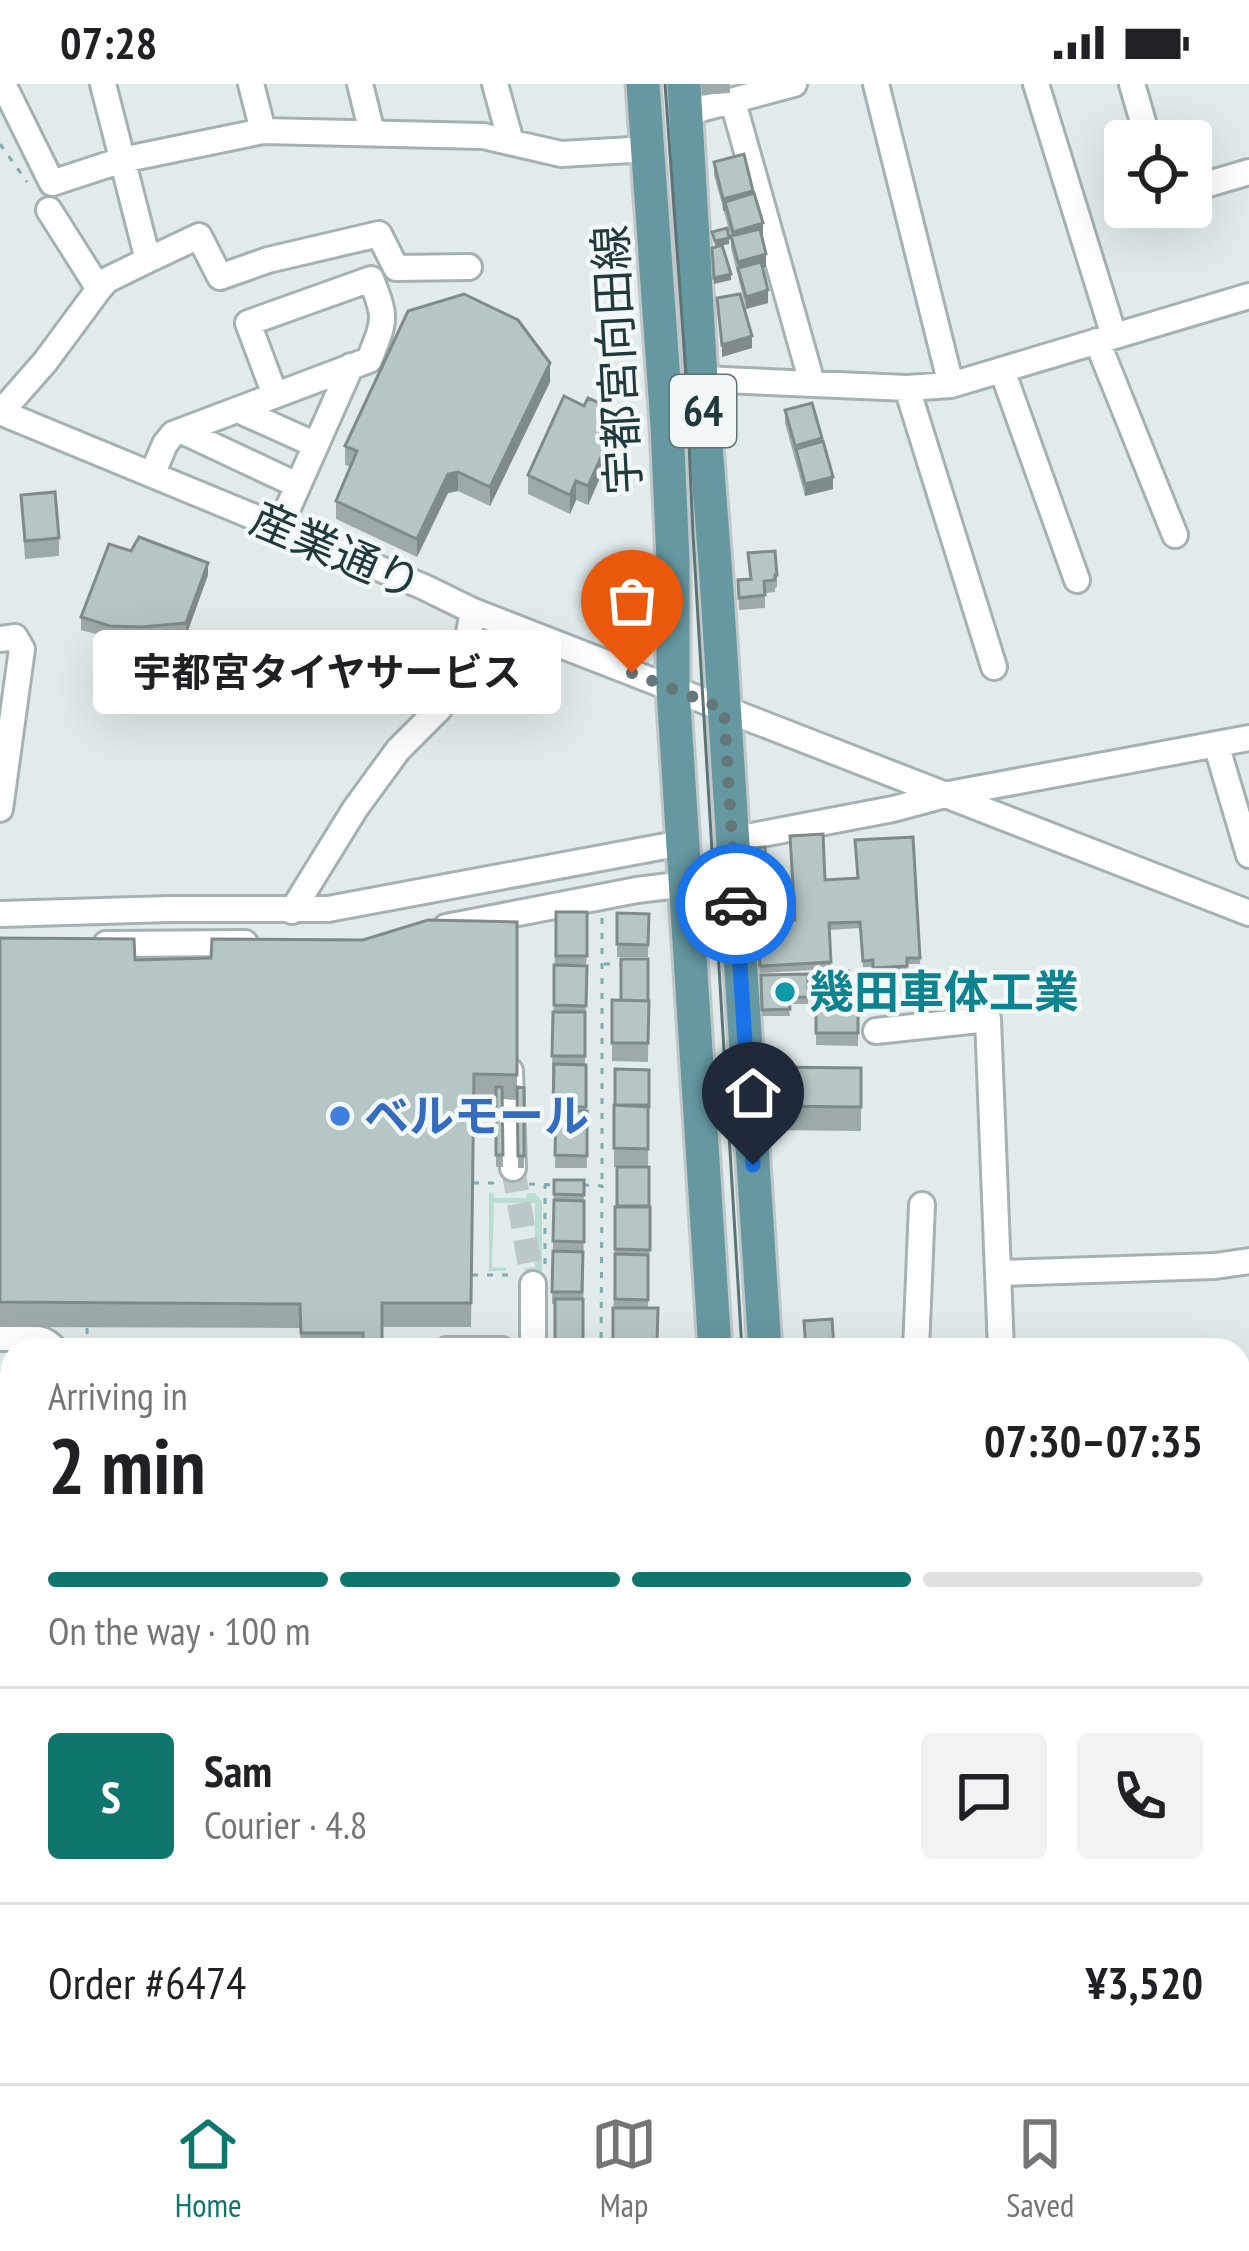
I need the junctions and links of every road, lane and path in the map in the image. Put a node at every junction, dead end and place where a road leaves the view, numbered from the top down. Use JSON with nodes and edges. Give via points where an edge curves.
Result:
{"nodes":[{"id":1,"x":3,"y":84,"type":"edge"},
{"id":2,"x":104,"y":84,"type":"edge"},
{"id":3,"x":251,"y":84,"type":"edge"},
{"id":4,"x":360,"y":84,"type":"edge"},
{"id":5,"x":495,"y":84,"type":"edge"},
{"id":6,"x":794,"y":84,"type":"edge"},
{"id":7,"x":876,"y":84,"type":"edge"},
{"id":8,"x":1036,"y":84,"type":"edge"},
{"id":9,"x":1132,"y":84,"type":"edge"},
{"id":10,"x":638,"y":91,"type":"edge"},
{"id":11,"x":685,"y":99,"type":"edge"},
{"id":12,"x":734,"y":102,"type":"junction"},
{"id":13,"x":1142,"y":120,"type":"edge"},
{"id":14,"x":263,"y":131,"type":"junction"},
{"id":15,"x":372,"y":133,"type":"junction"},
{"id":16,"x":511,"y":142,"type":"junction"},
{"id":17,"x":649,"y":149,"type":"junction"},
{"id":18,"x":122,"y":160,"type":"junction"},
{"id":19,"x":1249,"y":172,"type":"edge"},
{"id":20,"x":1212,"y":183,"type":"edge"},
{"id":21,"x":49,"y":210,"type":"dead end"},
{"id":22,"x":148,"y":260,"type":"junction"},
{"id":23,"x":469,"y":267,"type":"dead end"},
{"id":24,"x":99,"y":289,"type":"junction"},
{"id":25,"x":1249,"y":296,"type":"edge"},
{"id":26,"x":1106,"y":339,"type":"junction"},
{"id":27,"x":352,"y":366,"type":"junction"},
{"id":28,"x":1002,"y":370,"type":"junction"},
{"id":29,"x":700,"y":379,"type":"junction"},
{"id":30,"x":812,"y":383,"type":"junction"},
{"id":31,"x":951,"y":385,"type":"junction"},
{"id":32,"x":907,"y":388,"type":"junction"},
{"id":33,"x":275,"y":395,"type":"junction"},
{"id":34,"x":238,"y":410,"type":"junction"},
{"id":35,"x":0,"y":412,"type":"edge"},
{"id":36,"x":182,"y":430,"type":"junction"},
{"id":37,"x":316,"y":445,"type":"junction"},
{"id":38,"x":152,"y":475,"type":"junction"},
{"id":39,"x":297,"y":485,"type":"junction"},
{"id":40,"x":280,"y":526,"type":"junction"},
{"id":41,"x":1175,"y":535,"type":"dead end"},
{"id":42,"x":1077,"y":580,"type":"dead end"},
{"id":43,"x":473,"y":611,"type":"junction"},
{"id":44,"x":0,"y":639,"type":"edge"},
{"id":45,"x":994,"y":667,"type":"dead end"},
{"id":46,"x":673,"y":689,"type":"junction"},
{"id":47,"x":724,"y":709,"type":"junction"},
{"id":48,"x":1249,"y":738,"type":"edge"},
{"id":49,"x":1216,"y":744,"type":"junction"},
{"id":50,"x":949,"y":794,"type":"junction"},
{"id":51,"x":1,"y":800,"type":"edge"},
{"id":52,"x":731,"y":840,"type":"junction"},
{"id":53,"x":683,"y":845,"type":"junction"},
{"id":54,"x":1249,"y":855,"type":"edge"},
{"id":55,"x":686,"y":884,"type":"junction"},
{"id":56,"x":292,"y":911,"type":"junction"},
{"id":57,"x":0,"y":914,"type":"edge"},
{"id":58,"x":1249,"y":914,"type":"edge"},
{"id":59,"x":602,"y":918,"type":"dead end"},
{"id":60,"x":413,"y":934,"type":"edge"},
{"id":61,"x":275,"y":943,"type":"edge"},
{"id":62,"x":86,"y":944,"type":"edge"},
{"id":63,"x":602,"y":964,"type":"junction"},
{"id":64,"x":625,"y":964,"type":"edge"},
{"id":65,"x":877,"y":1031,"type":"dead end"},
{"id":66,"x":510,"y":1056,"type":"edge"},
{"id":67,"x":511,"y":1178,"type":"junction"},
{"id":68,"x":473,"y":1183,"type":"edge"},
{"id":69,"x":564,"y":1185,"type":"edge"},
{"id":70,"x":583,"y":1185,"type":"edge"},
{"id":71,"x":602,"y":1186,"type":"junction"},
{"id":72,"x":922,"y":1205,"type":"dead end"},
{"id":73,"x":1249,"y":1261,"type":"edge"},
{"id":74,"x":999,"y":1273,"type":"junction"},
{"id":75,"x":472,"y":1275,"type":"edge"},
{"id":76,"x":520,"y":1280,"type":"joint"},
{"id":77,"x":87,"y":1327,"type":"dead end"},
{"id":78,"x":0,"y":1338,"type":"edge"},
{"id":79,"x":39,"y":1338,"type":"edge"},
{"id":80,"x":87,"y":1338,"type":"edge"},
{"id":81,"x":531,"y":1338,"type":"edge"},
{"id":82,"x":601,"y":1338,"type":"edge"},
{"id":83,"x":714,"y":1338,"type":"edge"},
{"id":84,"x":764,"y":1338,"type":"edge"},
{"id":85,"x":916,"y":1338,"type":"edge"},
{"id":86,"x":1001,"y":1338,"type":"edge"}],
"edges":[{"from":1,"to":18,"type":"street","via":[[52,183]]},
{"from":2,"to":18,"type":"street"},
{"from":3,"to":14,"type":"street"},
{"from":4,"to":15,"type":"street"},
{"from":5,"to":16,"type":"street"},
{"from":6,"to":12,"type":"street"},
{"from":7,"to":31,"type":"street"},
{"from":8,"to":26,"type":"street"},
{"from":9,"to":13,"type":"street"},
{"from":10,"to":17,"type":"main road","name":"宇都宮向田線","number":"64"},
{"from":11,"to":12,"type":"street"},
{"from":11,"to":29,"type":"main road","name":"宇都宮向田線","number":"64"},
{"from":12,"to":30,"type":"street"},
{"from":14,"to":15,"type":"street"},
{"from":14,"to":18,"type":"street"},
{"from":15,"to":16,"type":"street"},
{"from":16,"to":17,"type":"street","via":[[561,154]]},
{"from":17,"to":46,"type":"main road","name":"宇都宮向田線","number":"64"},
{"from":18,"to":22,"type":"street"},
{"from":19,"to":20,"type":"street"},
{"from":21,"to":24,"type":"street"},
{"from":22,"to":23,"type":"street","via":[[199,236],[220,277],[379,234],[396,268]]},
{"from":22,"to":24,"type":"street"},
{"from":24,"to":35,"type":"street"},
{"from":25,"to":26,"type":"street"},
{"from":26,"to":28,"type":"street"},
{"from":26,"to":41,"type":"street"},
{"from":27,"to":33,"type":"street"},
{"from":27,"to":33,"type":"street","via":[[369,360],[382,327],[371,279],[248,322]]},
{"from":27,"to":37,"type":"street"},
{"from":28,"to":31,"type":"street"},
{"from":28,"to":42,"type":"street"},
{"from":29,"to":30,"type":"street"},
{"from":29,"to":47,"type":"main road","name":"宇都宮向田線","number":"64"},
{"from":30,"to":32,"type":"street"},
{"from":31,"to":32,"type":"street"},
{"from":32,"to":45,"type":"street"},
{"from":33,"to":34,"type":"street"},
{"from":34,"to":36,"type":"street"},
{"from":34,"to":37,"type":"street"},
{"from":35,"to":38,"type":"street","name":"産業通り"},
{"from":36,"to":38,"type":"street","via":[[165,444]]},
{"from":36,"to":39,"type":"street"},
{"from":37,"to":39,"type":"street"},
{"from":38,"to":40,"type":"street","name":"産業通り"},
{"from":39,"to":40,"type":"street"},
{"from":40,"to":43,"type":"street","name":"産業通り"},
{"from":43,"to":46,"type":"street","name":"産業通り"},
{"from":43,"to":56,"type":"street","via":[[439,710],[398,750]]},
{"from":44,"to":51,"type":"street","via":[[15,637],[22,649]]},
{"from":46,"to":47,"type":"street","name":"産業通り"},
{"from":46,"to":53,"type":"main road","name":"宇都宮向田線","number":"64"},
{"from":47,"to":50,"type":"street"},
{"from":47,"to":52,"type":"main road","name":"宇都宮向田線","number":"64"},
{"from":48,"to":49,"type":"street"},
{"from":49,"to":50,"type":"street"},
{"from":49,"to":54,"type":"street"},
{"from":50,"to":52,"type":"street"},
{"from":50,"to":58,"type":"street"},
{"from":52,"to":84,"type":"main road","name":"宇都宮向田線","number":"64"},
{"from":53,"to":55,"type":"main road","name":"宇都宮向田線","number":"64"},
{"from":53,"to":56,"type":"street"},
{"from":55,"to":60,"type":"street"},
{"from":55,"to":83,"type":"main road","name":"宇都宮向田線","number":"64"},
{"from":56,"to":57,"type":"street"},
{"from":59,"to":63,"type":"path"},
{"from":61,"to":62,"type":"street"},
{"from":63,"to":64,"type":"path"},
{"from":63,"to":71,"type":"path"},
{"from":65,"to":74,"type":"street","via":[[988,1019]]},
{"from":66,"to":67,"type":"street"},
{"from":67,"to":68,"type":"path"},
{"from":67,"to":69,"type":"path"},
{"from":70,"to":71,"type":"path"},
{"from":71,"to":82,"type":"path"},
{"from":72,"to":85,"type":"street"},
{"from":73,"to":74,"type":"street"},
{"from":74,"to":86,"type":"street"},
{"from":75,"to":76,"type":"path"},
{"from":76,"to":81,"type":"street"},
{"from":77,"to":80,"type":"path"},
{"from":78,"to":79,"type":"street"}]}
